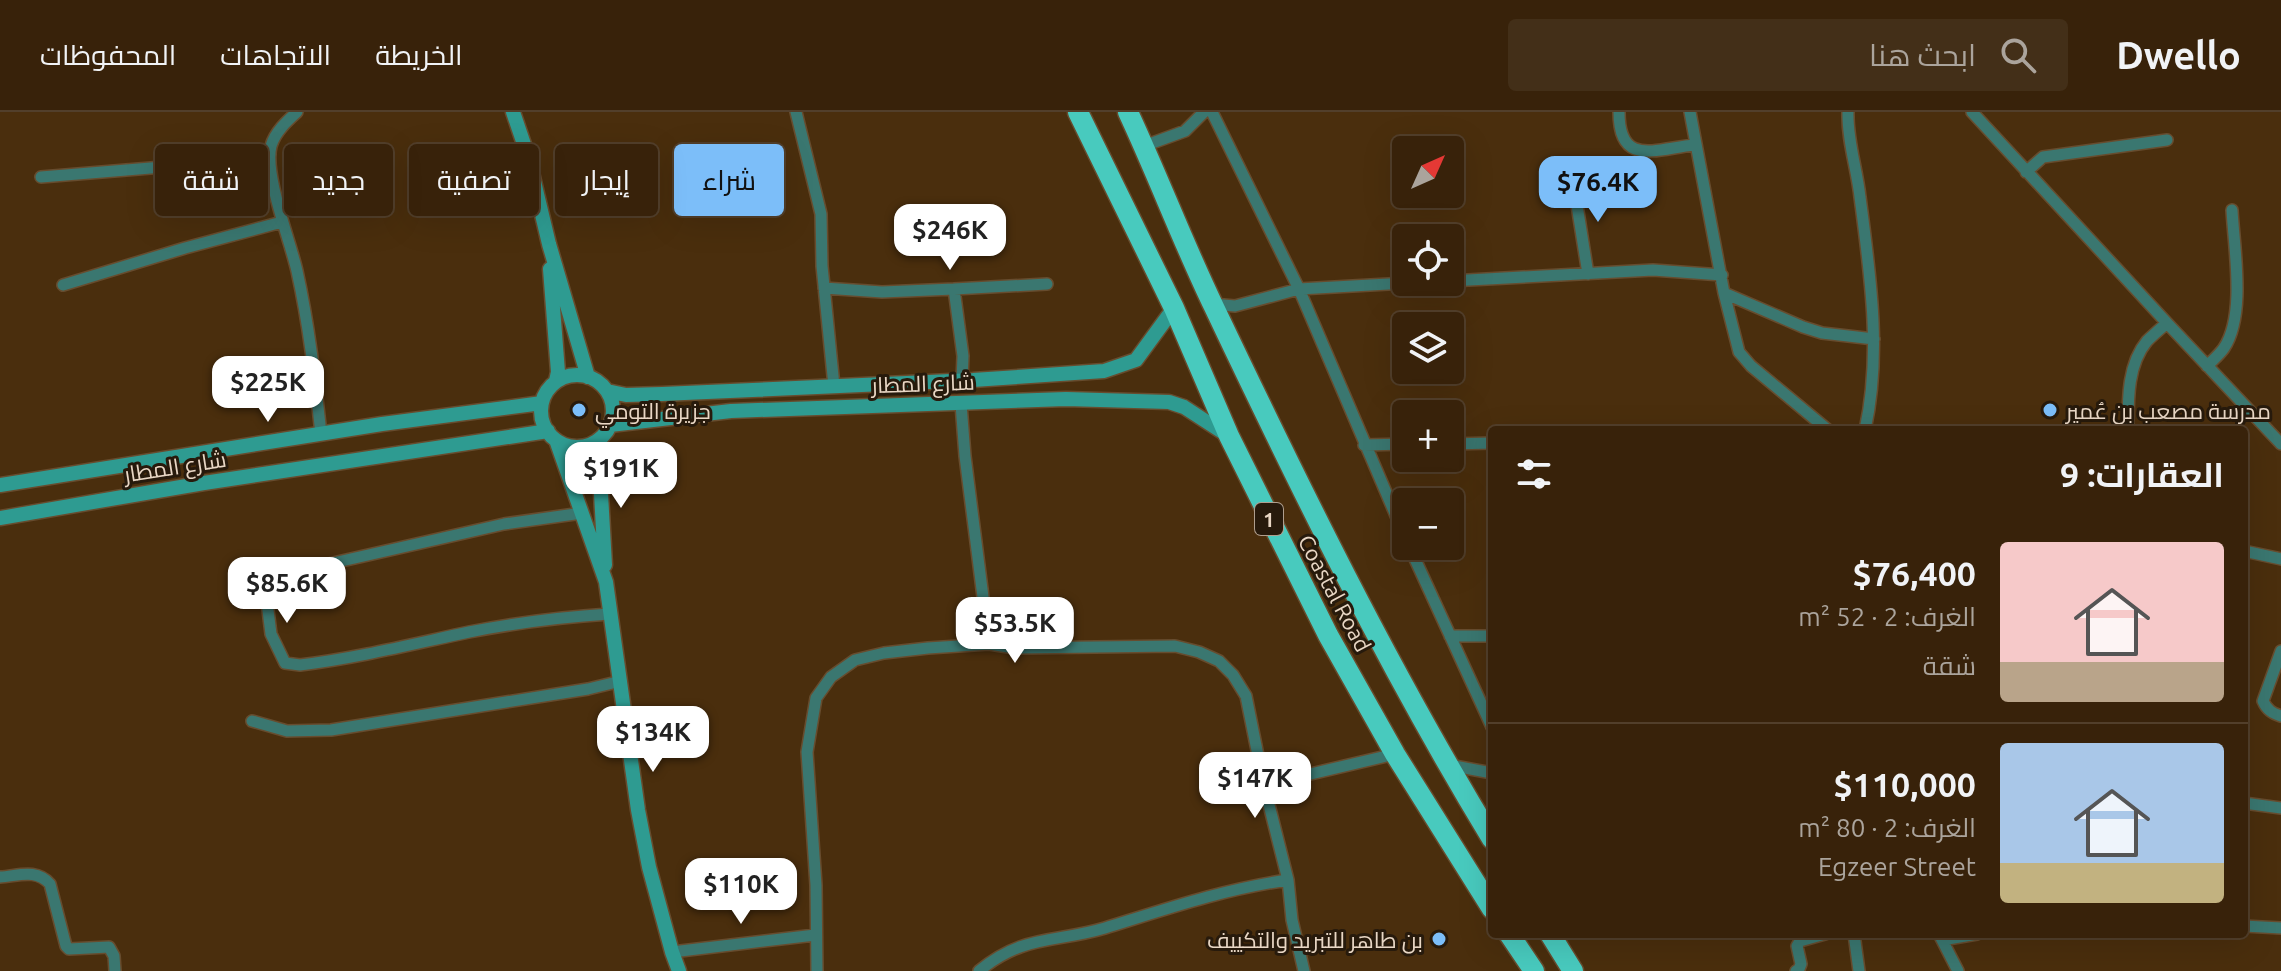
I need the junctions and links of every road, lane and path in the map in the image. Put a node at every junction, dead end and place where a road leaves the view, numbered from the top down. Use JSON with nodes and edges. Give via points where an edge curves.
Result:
{"nodes":[{"id":1,"x":297,"y":112,"type":"edge"},
{"id":2,"x":513,"y":112,"type":"edge"},
{"id":3,"x":796,"y":112,"type":"edge"},
{"id":4,"x":1078,"y":112,"type":"edge"},
{"id":5,"x":1128,"y":112,"type":"edge"},
{"id":6,"x":1204,"y":112,"type":"edge"},
{"id":7,"x":1212,"y":112,"type":"edge"},
{"id":8,"x":1619,"y":112,"type":"edge"},
{"id":9,"x":1690,"y":112,"type":"edge"},
{"id":10,"x":1848,"y":112,"type":"edge"},
{"id":11,"x":1980,"y":115,"type":"edge"},
{"id":12,"x":2167,"y":140,"type":"dead end"},
{"id":13,"x":1694,"y":145,"type":"junction"},
{"id":14,"x":1144,"y":146,"type":"junction"},
{"id":15,"x":270,"y":155,"type":"junction"},
{"id":16,"x":2026,"y":172,"type":"junction"},
{"id":17,"x":41,"y":177,"type":"dead end"},
{"id":18,"x":1573,"y":180,"type":"dead end"},
{"id":19,"x":2232,"y":210,"type":"dead end"},
{"id":20,"x":282,"y":222,"type":"junction"},
{"id":21,"x":549,"y":244,"type":"junction"},
{"id":22,"x":1588,"y":274,"type":"junction"},
{"id":23,"x":1722,"y":275,"type":"junction"},
{"id":24,"x":1464,"y":280,"type":"edge"},
{"id":25,"x":1047,"y":284,"type":"dead end"},
{"id":26,"x":1392,"y":284,"type":"edge"},
{"id":27,"x":63,"y":285,"type":"dead end"},
{"id":28,"x":824,"y":288,"type":"junction"},
{"id":29,"x":954,"y":289,"type":"junction"},
{"id":30,"x":1299,"y":289,"type":"junction"},
{"id":31,"x":1724,"y":293,"type":"junction"},
{"id":32,"x":1212,"y":304,"type":"junction"},
{"id":33,"x":1174,"y":308,"type":"junction"},
{"id":34,"x":2167,"y":323,"type":"junction"},
{"id":35,"x":1874,"y":339,"type":"junction"},
{"id":36,"x":2207,"y":366,"type":"junction"},
{"id":37,"x":1065,"y":372,"type":"junction"},
{"id":38,"x":588,"y":377,"type":"junction"},
{"id":39,"x":962,"y":380,"type":"junction"},
{"id":40,"x":556,"y":381,"type":"junction"},
{"id":41,"x":834,"y":386,"type":"junction"},
{"id":42,"x":607,"y":391,"type":"junction"},
{"id":43,"x":1066,"y":399,"type":"junction"},
{"id":44,"x":542,"y":403,"type":"junction"},
{"id":45,"x":961,"y":404,"type":"junction"},
{"id":46,"x":610,"y":425,"type":"junction"},
{"id":47,"x":1823,"y":426,"type":"edge"},
{"id":48,"x":1866,"y":426,"type":"edge"},
{"id":49,"x":2128,"y":426,"type":"edge"},
{"id":50,"x":321,"y":434,"type":"junction"},
{"id":51,"x":552,"y":436,"type":"junction"},
{"id":52,"x":1229,"y":436,"type":"junction"},
{"id":53,"x":598,"y":440,"type":"junction"},
{"id":54,"x":1488,"y":443,"type":"edge"},
{"id":55,"x":1392,"y":444,"type":"edge"},
{"id":56,"x":1464,"y":444,"type":"edge"},
{"id":57,"x":2281,"y":444,"type":"edge"},
{"id":58,"x":1364,"y":445,"type":"junction"},
{"id":59,"x":0,"y":485,"type":"edge"},
{"id":60,"x":1392,"y":508,"type":"edge"},
{"id":61,"x":582,"y":513,"type":"junction"},
{"id":62,"x":0,"y":518,"type":"edge"},
{"id":63,"x":2248,"y":552,"type":"edge"},
{"id":64,"x":2281,"y":559,"type":"edge"},
{"id":65,"x":1415,"y":560,"type":"edge"},
{"id":66,"x":606,"y":582,"type":"junction"},
{"id":67,"x":609,"y":614,"type":"junction"},
{"id":68,"x":1450,"y":636,"type":"junction"},
{"id":69,"x":1488,"y":636,"type":"edge"},
{"id":70,"x":989,"y":644,"type":"junction"},
{"id":71,"x":2281,"y":651,"type":"edge"},
{"id":72,"x":621,"y":681,"type":"junction"},
{"id":73,"x":2281,"y":716,"type":"edge"},
{"id":74,"x":1488,"y":718,"type":"edge"},
{"id":75,"x":252,"y":721,"type":"dead end"},
{"id":76,"x":1395,"y":754,"type":"junction"},
{"id":77,"x":1447,"y":764,"type":"junction"},
{"id":78,"x":1488,"y":772,"type":"edge"},
{"id":79,"x":1264,"y":785,"type":"junction"},
{"id":80,"x":2248,"y":804,"type":"edge"},
{"id":81,"x":2281,"y":808,"type":"edge"},
{"id":82,"x":1488,"y":832,"type":"edge"},
{"id":83,"x":0,"y":877,"type":"edge"},
{"id":84,"x":1288,"y":880,"type":"junction"},
{"id":85,"x":1488,"y":903,"type":"edge"},
{"id":86,"x":2248,"y":926,"type":"edge"},
{"id":87,"x":2281,"y":928,"type":"edge"},
{"id":88,"x":815,"y":935,"type":"junction"},
{"id":89,"x":1512,"y":938,"type":"edge"},
{"id":90,"x":1552,"y":938,"type":"edge"},
{"id":91,"x":1811,"y":938,"type":"edge"},
{"id":92,"x":1855,"y":938,"type":"edge"},
{"id":93,"x":1941,"y":938,"type":"edge"},
{"id":94,"x":672,"y":952,"type":"junction"},
{"id":95,"x":115,"y":971,"type":"edge"},
{"id":96,"x":679,"y":971,"type":"edge"},
{"id":97,"x":817,"y":971,"type":"edge"},
{"id":98,"x":979,"y":971,"type":"edge"},
{"id":99,"x":1304,"y":971,"type":"edge"},
{"id":100,"x":1534,"y":971,"type":"edge"},
{"id":101,"x":1573,"y":971,"type":"edge"},
{"id":102,"x":1796,"y":971,"type":"edge"},
{"id":103,"x":1859,"y":971,"type":"edge"},
{"id":104,"x":1958,"y":971,"type":"edge"}],
"edges":[{"from":1,"to":15,"type":"street","via":[[277,133]]},
{"from":2,"to":21,"type":"street"},
{"from":3,"to":28,"type":"street","via":[[821,214]]},
{"from":4,"to":33,"type":"highway","name":"Coastal Road","number":"1"},
{"from":5,"to":14,"type":"highway","name":"Coastal Road"},
{"from":6,"to":14,"type":"street","via":[[1185,131]]},
{"from":7,"to":30,"type":"street"},
{"from":8,"to":13,"type":"street","via":[[1619,130],[1635,150]]},
{"from":9,"to":13,"type":"street"},
{"from":10,"to":35,"type":"street"},
{"from":11,"to":16,"type":"street"},
{"from":12,"to":16,"type":"street","via":[[2043,157]]},
{"from":13,"to":23,"type":"street"},
{"from":14,"to":32,"type":"highway","name":"Coastal Road"},
{"from":15,"to":17,"type":"street"},
{"from":15,"to":20,"type":"street"},
{"from":16,"to":34,"type":"street"},
{"from":18,"to":22,"type":"street"},
{"from":19,"to":36,"type":"street","via":[[2233,326],[2225,347]]},
{"from":20,"to":27,"type":"street"},
{"from":20,"to":50,"type":"street","via":[[312,351]]},
{"from":21,"to":38,"type":"street"},
{"from":21,"to":40,"type":"street"},
{"from":22,"to":23,"type":"street","via":[[1653,270]]},
{"from":22,"to":24,"type":"street"},
{"from":23,"to":31,"type":"street"},
{"from":25,"to":29,"type":"street"},
{"from":26,"to":30,"type":"street"},
{"from":28,"to":29,"type":"street"},
{"from":28,"to":41,"type":"street"},
{"from":29,"to":39,"type":"street"},
{"from":30,"to":32,"type":"street","via":[[1235,306]]},
{"from":30,"to":58,"type":"street"},
{"from":31,"to":35,"type":"street","via":[[1822,333]]},
{"from":31,"to":47,"type":"street","via":[[1739,352]]},
{"from":32,"to":77,"type":"highway","name":"Coastal Road","via":[[1335,556]]},
{"from":33,"to":37,"type":"street","name":"شارع المطار","via":[[1136,360],[1104,371]]},
{"from":33,"to":52,"type":"highway","name":"Coastal Road","number":"1"},
{"from":34,"to":36,"type":"street"},
{"from":34,"to":49,"type":"street","via":[[2145,343],[2137,362],[2129,386]]},
{"from":35,"to":48,"type":"street"},
{"from":36,"to":57,"type":"street"},
{"from":37,"to":39,"type":"street","name":"شارع المطار"},
{"from":37,"to":43,"type":"street"},
{"from":38,"to":40,"type":"street"},
{"from":38,"to":42,"type":"street"},
{"from":39,"to":41,"type":"street","name":"شارع المطار"},
{"from":40,"to":44,"type":"street"},
{"from":41,"to":42,"type":"street","name":"شارع المطار","via":[[626,395]]},
{"from":42,"to":46,"type":"street","via":[[613,408]]},
{"from":43,"to":45,"type":"street","name":"شارع المطار"},
{"from":43,"to":52,"type":"street","name":"شارع المطار","via":[[1169,402]]},
{"from":44,"to":50,"type":"street","name":"شارع المطار"},
{"from":44,"to":51,"type":"street","via":[[543,423]]},
{"from":45,"to":46,"type":"street","name":"شارع المطار","via":[[731,411]]},
{"from":45,"to":70,"type":"street"},
{"from":46,"to":53,"type":"street"},
{"from":50,"to":59,"type":"street","name":"شارع المطار"},
{"from":51,"to":53,"type":"street","via":[[578,447]]},
{"from":51,"to":61,"type":"street"},
{"from":51,"to":62,"type":"street","name":"شارع المطار","via":[[204,483]]},
{"from":52,"to":76,"type":"highway","name":"Coastal Road","number":"1","via":[[1328,635]]},
{"from":53,"to":66,"type":"street"},
{"from":54,"to":56,"type":"street"},
{"from":55,"to":58,"type":"street"},
{"from":58,"to":60,"type":"street"},
{"from":61,"to":66,"type":"street"},
{"from":61,"to":67,"type":"street","via":[[504,524],[268,579],[271,634],[285,663],[300,665],[470,632]]},
{"from":63,"to":64,"type":"street"},
{"from":65,"to":68,"type":"street"},
{"from":66,"to":67,"type":"street"},
{"from":67,"to":72,"type":"street"},
{"from":68,"to":69,"type":"street"},
{"from":68,"to":74,"type":"street"},
{"from":70,"to":79,"type":"street","via":[[1175,646],[1219,661],[1246,696]]},
{"from":70,"to":88,"type":"street","via":[[855,660],[831,677],[816,698],[807,752]]},
{"from":71,"to":73,"type":"street","via":[[2263,701]]},
{"from":72,"to":75,"type":"street","via":[[331,730],[287,731]]},
{"from":72,"to":94,"type":"street","via":[[638,810]]},
{"from":76,"to":79,"type":"street"},
{"from":76,"to":85,"type":"highway","name":"Coastal Road","number":"1"},
{"from":77,"to":78,"type":"street"},
{"from":77,"to":82,"type":"highway","name":"Coastal Road"},
{"from":79,"to":84,"type":"street"},
{"from":80,"to":81,"type":"street"},
{"from":83,"to":95,"type":"street","via":[[35,873],[45,878],[66,946],[109,947]]},
{"from":84,"to":98,"type":"street","via":[[1246,886],[1101,929],[1029,942]]},
{"from":84,"to":99,"type":"street"},
{"from":86,"to":87,"type":"street"},
{"from":88,"to":94,"type":"street"},
{"from":88,"to":97,"type":"street"},
{"from":89,"to":100,"type":"highway"},
{"from":90,"to":101,"type":"highway"},
{"from":91,"to":102,"type":"street","via":[[1797,946],[1801,964]]},
{"from":92,"to":103,"type":"street"},
{"from":93,"to":104,"type":"street"},
{"from":94,"to":96,"type":"street"}]}
